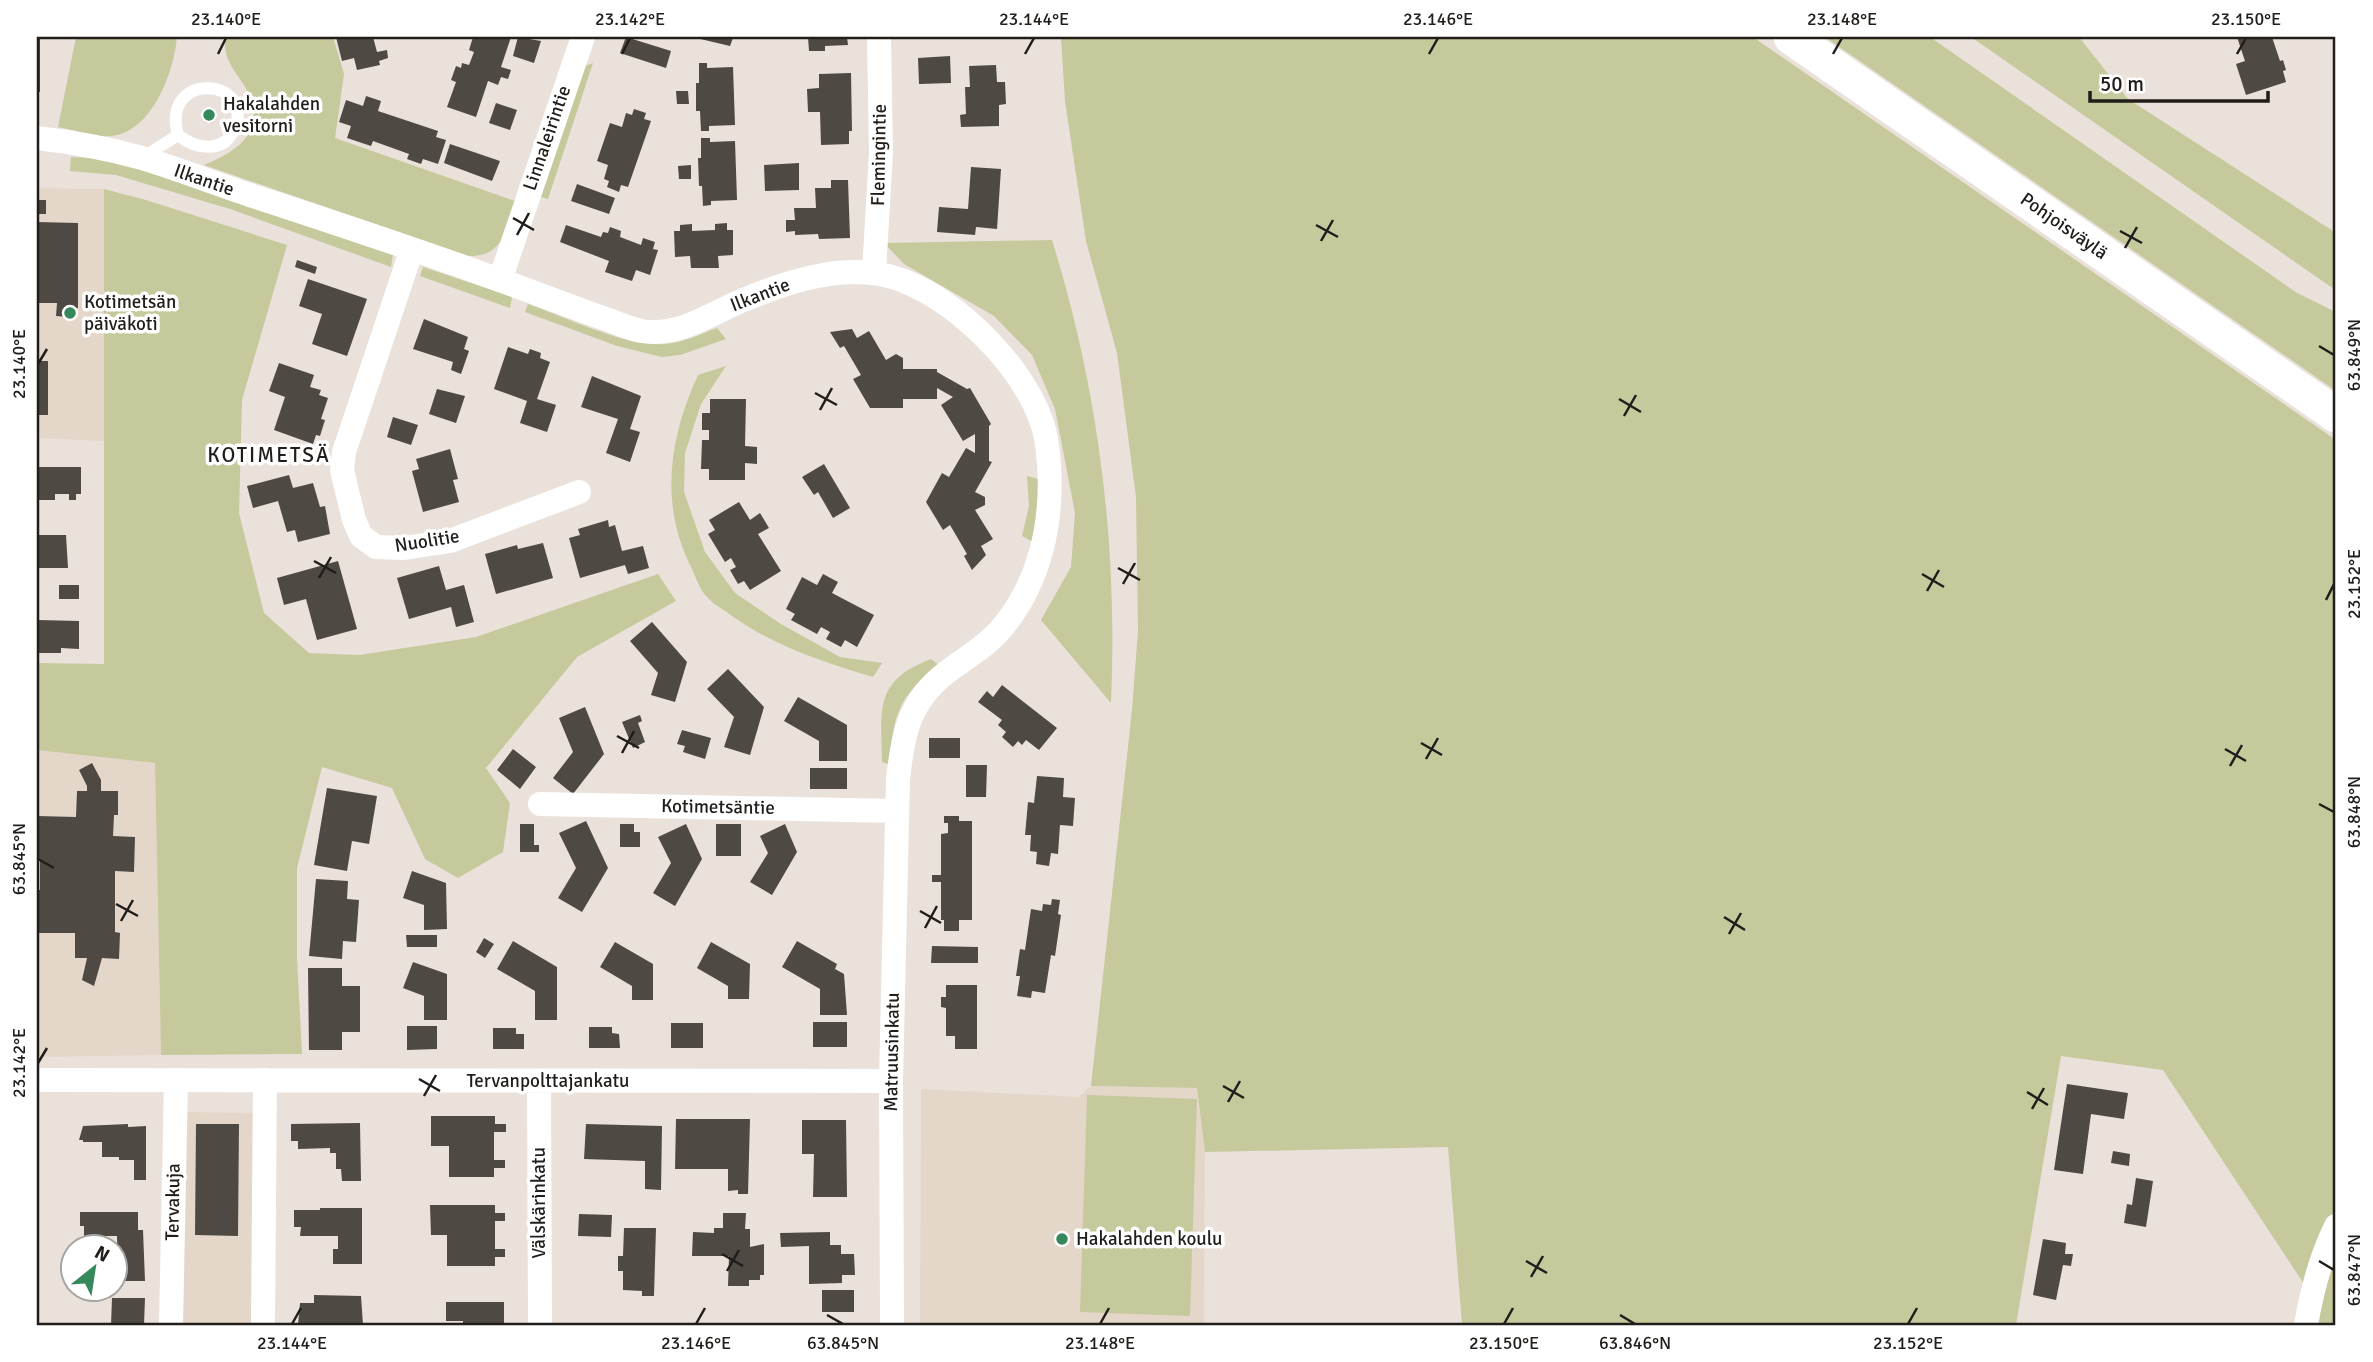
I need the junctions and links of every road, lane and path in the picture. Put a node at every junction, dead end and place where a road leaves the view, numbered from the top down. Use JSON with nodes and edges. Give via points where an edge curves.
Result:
{"nodes":[{"id":1,"x":583,"y":37,"type":"edge"},
{"id":2,"x":879,"y":37,"type":"edge"},
{"id":3,"x":1791,"y":37,"type":"edge"},
{"id":4,"x":178,"y":135,"type":"junction"},
{"id":5,"x":37,"y":138,"type":"edge"},
{"id":6,"x":142,"y":158,"type":"junction"},
{"id":7,"x":412,"y":250,"type":"junction"},
{"id":8,"x":874,"y":272,"type":"junction"},
{"id":9,"x":500,"y":279,"type":"junction"},
{"id":10,"x":2336,"y":415,"type":"edge"},
{"id":11,"x":579,"y":492,"type":"dead end"},
{"id":12,"x":898,"y":779,"type":"joint"},
{"id":13,"x":540,"y":804,"type":"dead end"},
{"id":14,"x":897,"y":811,"type":"junction"},
{"id":15,"x":37,"y":1080,"type":"edge"},
{"id":16,"x":176,"y":1080,"type":"junction"},
{"id":17,"x":265,"y":1080,"type":"junction"},
{"id":18,"x":539,"y":1081,"type":"junction"},
{"id":19,"x":891,"y":1082,"type":"junction"},
{"id":20,"x":2336,"y":1226,"type":"edge"},
{"id":21,"x":171,"y":1325,"type":"edge"},
{"id":22,"x":263,"y":1325,"type":"edge"},
{"id":23,"x":540,"y":1325,"type":"edge"},
{"id":24,"x":892,"y":1325,"type":"edge"},
{"id":25,"x":2306,"y":1325,"type":"edge"}],
"edges":[{"from":1,"to":9,"type":"street","name":"Linnaleirintie"},
{"from":2,"to":8,"type":"street","name":"Flemingintie","via":[[881,153]]},
{"from":3,"to":10,"type":"main road","name":"Pohjoisväylä"},
{"from":4,"to":4,"type":"lane","via":[[176,112],[189,94],[202,87],[223,91],[235,106],[236,124],[223,143],[202,147]]},
{"from":4,"to":6,"type":"lane"},
{"from":5,"to":6,"type":"street","name":"Ilkantie"},
{"from":6,"to":7,"type":"street","name":"Ilkantie"},
{"from":7,"to":9,"type":"street","name":"Ilkantie"},
{"from":7,"to":11,"type":"street","name":"Nuolitie","via":[[344,452],[342,470],[361,536],[376,547],[450,541]]},
{"from":8,"to":9,"type":"street","name":"Ilkantie","via":[[831,273],[799,280],[665,332],[640,331]]},
{"from":8,"to":12,"type":"street","name":"Ilkantie","via":[[903,280],[941,300],[992,345],[1032,401],[1044,429],[1049,467],[1047,527],[1029,585],[999,632],[945,673],[919,702],[903,737]]},
{"from":12,"to":14,"type":"street","name":"Matruusinkatu"},
{"from":13,"to":14,"type":"street","name":"Kotimetsäntie"},
{"from":14,"to":19,"type":"street","name":"Matruusinkatu"},
{"from":15,"to":16,"type":"street","name":"Tervanpolttajankatu"},
{"from":16,"to":17,"type":"street","name":"Tervanpolttajankatu"},
{"from":16,"to":21,"type":"street","name":"Tervakuja"},
{"from":17,"to":18,"type":"street","name":"Tervanpolttajankatu"},
{"from":17,"to":22,"type":"street"},
{"from":18,"to":19,"type":"street","name":"Tervanpolttajankatu"},
{"from":18,"to":23,"type":"street","name":"Välskärinkatu"},
{"from":19,"to":24,"type":"street","name":"Matruusinkatu"},
{"from":20,"to":25,"type":"street","via":[[2314,1284]]}]}
